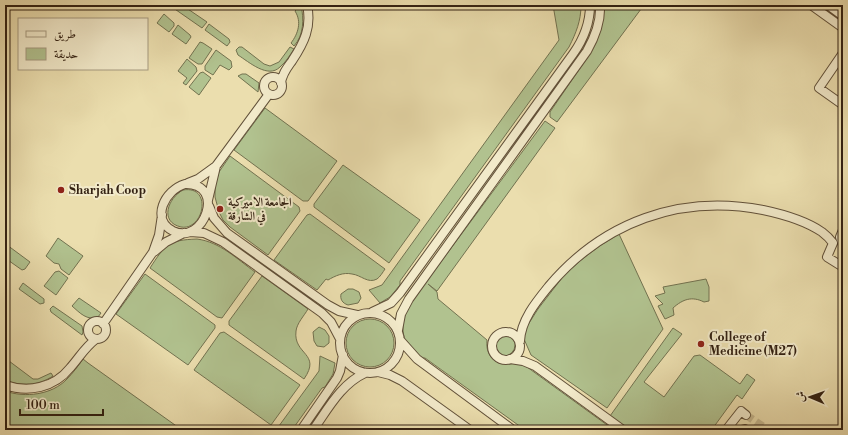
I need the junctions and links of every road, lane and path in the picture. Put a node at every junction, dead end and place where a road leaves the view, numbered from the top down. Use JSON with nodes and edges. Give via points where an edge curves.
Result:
{"nodes":[{"id":1,"x":307,"y":5,"type":"edge"},
{"id":2,"x":590,"y":5,"type":"edge"},
{"id":3,"x":600,"y":5,"type":"edge"},
{"id":4,"x":811,"y":5,"type":"edge"},
{"id":5,"x":828,"y":5,"type":"edge"},
{"id":6,"x":843,"y":16,"type":"edge"},
{"id":7,"x":843,"y":28,"type":"edge"},
{"id":8,"x":843,"y":53,"type":"edge"},
{"id":9,"x":284,"y":72,"type":"junction"},
{"id":10,"x":274,"y":78,"type":"junction"},
{"id":11,"x":281,"y":83,"type":"junction"},
{"id":12,"x":269,"y":94,"type":"junction"},
{"id":13,"x":843,"y":105,"type":"edge"},
{"id":14,"x":216,"y":166,"type":"junction"},
{"id":15,"x":185,"y":184,"type":"junction"},
{"id":16,"x":208,"y":203,"type":"junction"},
{"id":17,"x":162,"y":214,"type":"junction"},
{"id":18,"x":843,"y":230,"type":"edge"},
{"id":19,"x":187,"y":233,"type":"junction"},
{"id":20,"x":843,"y":245,"type":"edge"},
{"id":21,"x":153,"y":252,"type":"junction"},
{"id":22,"x":843,"y":267,"type":"edge"},
{"id":23,"x":328,"y":305,"type":"junction"},
{"id":24,"x":372,"y":312,"type":"junction"},
{"id":25,"x":322,"y":313,"type":"junction"},
{"id":26,"x":357,"y":315,"type":"junction"},
{"id":27,"x":528,"y":316,"type":"junction"},
{"id":28,"x":103,"y":324,"type":"junction"},
{"id":29,"x":398,"y":330,"type":"junction"},
{"id":30,"x":505,"y":331,"type":"junction"},
{"id":31,"x":89,"y":334,"type":"junction"},
{"id":32,"x":96,"y":339,"type":"junction"},
{"id":33,"x":340,"y":339,"type":"junction"},
{"id":34,"x":400,"y":340,"type":"junction"},
{"id":35,"x":520,"y":343,"type":"junction"},
{"id":36,"x":86,"y":347,"type":"junction"},
{"id":37,"x":343,"y":355,"type":"junction"},
{"id":38,"x":510,"y":359,"type":"junction"},
{"id":39,"x":534,"y":366,"type":"junction"},
{"id":40,"x":377,"y":372,"type":"junction"},
{"id":41,"x":365,"y":373,"type":"junction"},
{"id":42,"x":5,"y":385,"type":"edge"},
{"id":43,"x":746,"y":415,"type":"dead end"},
{"id":44,"x":301,"y":430,"type":"edge"},
{"id":45,"x":313,"y":430,"type":"edge"},
{"id":46,"x":470,"y":430,"type":"edge"},
{"id":47,"x":513,"y":430,"type":"edge"},
{"id":48,"x":623,"y":430,"type":"edge"},
{"id":49,"x":726,"y":430,"type":"edge"},
{"id":50,"x":741,"y":430,"type":"edge"},
{"id":51,"x":745,"y":430,"type":"edge"}],
"edges":[{"from":1,"to":9,"type":"street","via":[[309,24],[306,37]]},
{"from":2,"to":24,"type":"street","via":[[587,28],[573,54],[400,293],[391,303]]},
{"from":3,"to":29,"type":"street","via":[[599,19],[588,51],[409,299],[401,314]]},
{"from":4,"to":7,"type":"street"},
{"from":5,"to":6,"type":"street"},
{"from":8,"to":13,"type":"street","via":[[819,88]]},
{"from":9,"to":10,"type":"street"},
{"from":9,"to":11,"type":"street"},
{"from":10,"to":11,"type":"street","via":[[279,79]]},
{"from":10,"to":12,"type":"street","via":[[265,83],[264,88]]},
{"from":11,"to":12,"type":"street","via":[[279,93]]},
{"from":12,"to":14,"type":"street"},
{"from":14,"to":15,"type":"street","via":[[198,179]]},
{"from":14,"to":16,"type":"street"},
{"from":15,"to":16,"type":"street","via":[[204,191]]},
{"from":15,"to":17,"type":"street","via":[[168,195],[162,205]]},
{"from":16,"to":19,"type":"street","via":[[204,220]]},
{"from":16,"to":23,"type":"street","via":[[214,218],[227,233]]},
{"from":17,"to":19,"type":"street","via":[[163,220],[172,230]]},
{"from":17,"to":21,"type":"street"},
{"from":18,"to":20,"type":"street","via":[[840,237]]},
{"from":19,"to":21,"type":"street","via":[[166,242]]},
{"from":19,"to":25,"type":"street","via":[[204,234],[223,242]]},
{"from":21,"to":28,"type":"street"},
{"from":22,"to":27,"type":"street","via":[[827,257],[833,243],[822,232],[789,217],[737,206],[704,205],[677,209],[641,218],[613,232],[588,249],[554,280]]},
{"from":23,"to":25,"type":"street"},
{"from":23,"to":26,"type":"street","via":[[339,311]]},
{"from":24,"to":26,"type":"street"},
{"from":24,"to":29,"type":"street","via":[[389,319]]},
{"from":25,"to":33,"type":"street","via":[[331,322]]},
{"from":26,"to":33,"type":"street","via":[[345,326]]},
{"from":27,"to":30,"type":"street"},
{"from":27,"to":35,"type":"street","via":[[522,328]]},
{"from":28,"to":31,"type":"street","via":[[93,322]]},
{"from":28,"to":32,"type":"street","via":[[105,334]]},
{"from":29,"to":34,"type":"street"},
{"from":30,"to":35,"type":"street","via":[[516,336]]},
{"from":30,"to":38,"type":"street","via":[[500,332],[494,339],[492,348],[500,359]]},
{"from":31,"to":32,"type":"street"},
{"from":31,"to":36,"type":"street"},
{"from":32,"to":36,"type":"street"},
{"from":33,"to":37,"type":"street"},
{"from":34,"to":40,"type":"street","via":[[400,349],[395,360],[386,369]]},
{"from":34,"to":47,"type":"street","via":[[417,359]]},
{"from":35,"to":38,"type":"street","via":[[518,354]]},
{"from":35,"to":39,"type":"street"},
{"from":36,"to":42,"type":"street","via":[[69,369],[51,383],[29,389]]},
{"from":37,"to":41,"type":"street","via":[[352,367]]},
{"from":37,"to":44,"type":"street","via":[[337,378]]},
{"from":38,"to":39,"type":"street"},
{"from":39,"to":48,"type":"street"},
{"from":40,"to":41,"type":"street"},
{"from":40,"to":46,"type":"street","via":[[402,381]]},
{"from":41,"to":45,"type":"street","via":[[341,390]]},
{"from":43,"to":49,"type":"street","via":[[741,411]]},
{"from":50,"to":51,"type":"street"}]}
